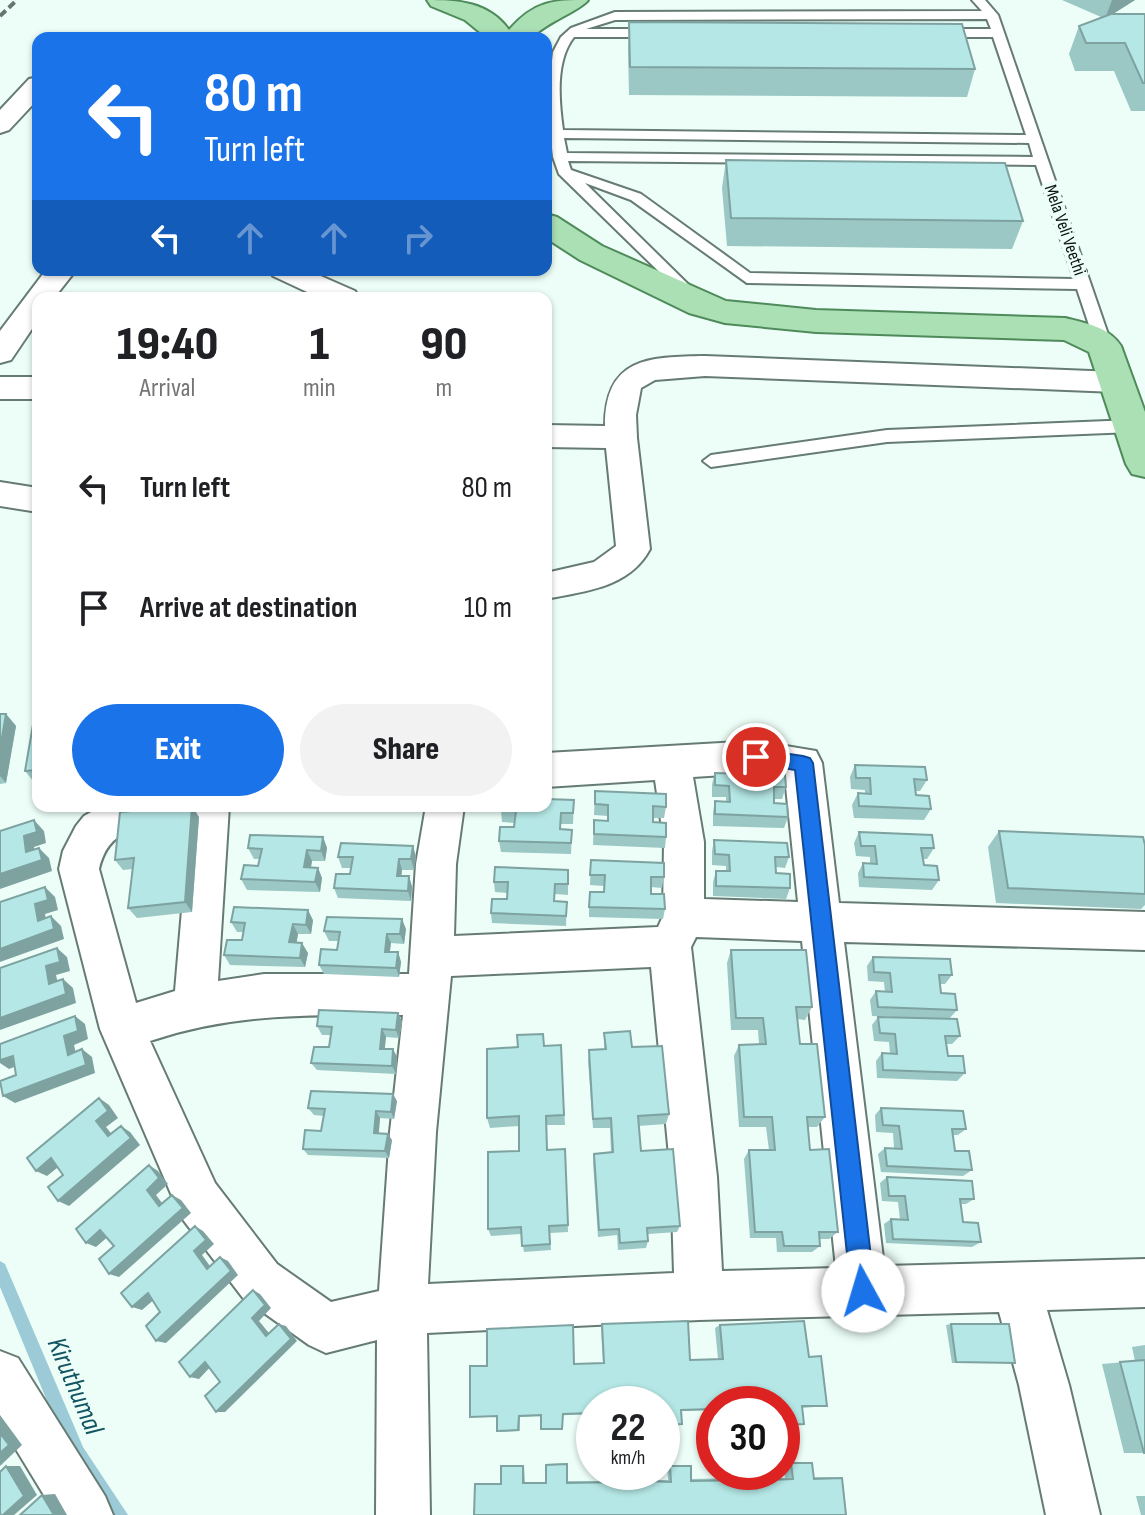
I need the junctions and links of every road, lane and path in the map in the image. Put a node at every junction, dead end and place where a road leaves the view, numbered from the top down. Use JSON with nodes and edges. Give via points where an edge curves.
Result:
{"nodes":[{"id":1,"x":440,"y":0,"type":"edge"},
{"id":2,"x":575,"y":0,"type":"edge"},
{"id":3,"x":978,"y":0,"type":"edge"},
{"id":4,"x":992,"y":15,"type":"junction"},
{"id":5,"x":498,"y":32,"type":"edge"},
{"id":6,"x":522,"y":32,"type":"edge"},
{"id":7,"x":573,"y":33,"type":"junction"},
{"id":8,"x":668,"y":33,"type":"edge"},
{"id":9,"x":919,"y":33,"type":"edge"},
{"id":10,"x":998,"y":33,"type":"junction"},
{"id":11,"x":32,"y":90,"type":"edge"},
{"id":12,"x":0,"y":125,"type":"edge"},
{"id":13,"x":557,"y":134,"type":"junction"},
{"id":14,"x":1034,"y":139,"type":"junction"},
{"id":15,"x":1041,"y":161,"type":"junction"},
{"id":16,"x":562,"y":164,"type":"junction"},
{"id":17,"x":552,"y":228,"type":"edge"},
{"id":18,"x":57,"y":276,"type":"edge"},
{"id":19,"x":296,"y":276,"type":"edge"},
{"id":20,"x":1083,"y":284,"type":"junction"},
{"id":21,"x":43,"y":292,"type":"edge"},
{"id":22,"x":332,"y":292,"type":"edge"},
{"id":23,"x":701,"y":305,"type":"junction"},
{"id":24,"x":32,"y":307,"type":"edge"},
{"id":25,"x":1104,"y":346,"type":"junction"},
{"id":26,"x":0,"y":353,"type":"edge"},
{"id":27,"x":1116,"y":382,"type":"junction"},
{"id":28,"x":0,"y":388,"type":"edge"},
{"id":29,"x":32,"y":388,"type":"edge"},
{"id":30,"x":1132,"y":426,"type":"junction"},
{"id":31,"x":552,"y":436,"type":"edge"},
{"id":32,"x":622,"y":437,"type":"junction"},
{"id":33,"x":711,"y":461,"type":"dead end"},
{"id":34,"x":1145,"y":464,"type":"edge"},
{"id":35,"x":0,"y":494,"type":"edge"},
{"id":36,"x":32,"y":499,"type":"edge"},
{"id":37,"x":552,"y":585,"type":"edge"},
{"id":38,"x":671,"y":761,"type":"junction"},
{"id":39,"x":552,"y":770,"type":"edge"},
{"id":40,"x":145,"y":812,"type":"edge"},
{"id":41,"x":210,"y":812,"type":"edge"},
{"id":42,"x":444,"y":812,"type":"edge"},
{"id":43,"x":821,"y":922,"type":"junction"},
{"id":44,"x":1145,"y":931,"type":"edge"},
{"id":45,"x":677,"y":932,"type":"junction"},
{"id":46,"x":430,"y":976,"type":"junction"},
{"id":47,"x":195,"y":1005,"type":"junction"},
{"id":48,"x":122,"y":1029,"type":"junction"},
{"id":49,"x":1145,"y":1283,"type":"edge"},
{"id":50,"x":1016,"y":1286,"type":"junction"},
{"id":51,"x":863,"y":1291,"type":"junction"},
{"id":52,"x":699,"y":1296,"type":"junction"},
{"id":53,"x":402,"y":1310,"type":"junction"},
{"id":54,"x":0,"y":1376,"type":"edge"},
{"id":55,"x":86,"y":1515,"type":"edge"},
{"id":56,"x":403,"y":1515,"type":"edge"},
{"id":57,"x":1073,"y":1515,"type":"edge"}],
"edges":[{"from":1,"to":5,"type":"main road"},
{"from":2,"to":6,"type":"main road","via":[[553,8]]},
{"from":3,"to":4,"type":"lane","name":"Mela Veli Veethi"},
{"from":4,"to":7,"type":"lane","via":[[615,16]]},
{"from":4,"to":10,"type":"lane","name":"Mela Veli Veethi"},
{"from":7,"to":8,"type":"lane"},
{"from":7,"to":13,"type":"lane","via":[[558,57]]},
{"from":9,"to":10,"type":"lane"},
{"from":10,"to":14,"type":"lane","name":"Mela Veli Veethi"},
{"from":11,"to":12,"type":"street"},
{"from":13,"to":14,"type":"lane"},
{"from":13,"to":16,"type":"lane"},
{"from":14,"to":15,"type":"lane","name":"Mela Veli Veethi"},
{"from":15,"to":16,"type":"lane"},
{"from":15,"to":20,"type":"lane","name":"Mela Veli Veethi"},
{"from":16,"to":20,"type":"lane","via":[[636,197],[747,278]]},
{"from":16,"to":23,"type":"lane"},
{"from":17,"to":23,"type":"main road","via":[[591,253]]},
{"from":18,"to":21,"type":"street"},
{"from":19,"to":22,"type":"street"},
{"from":20,"to":25,"type":"lane","name":"Mela Veli Veethi"},
{"from":23,"to":25,"type":"main road","via":[[816,321],[1065,329]]},
{"from":24,"to":26,"type":"street"},
{"from":25,"to":27,"type":"main road","name":"Mela Veli Veethi"},
{"from":27,"to":30,"type":"main road","name":"Mela Veli Veethi"},
{"from":27,"to":32,"type":"street","via":[[679,367],[642,373],[628,384],[621,404]]},
{"from":28,"to":29,"type":"street"},
{"from":30,"to":33,"type":"lane","via":[[887,436]]},
{"from":30,"to":34,"type":"main road","name":"Mela Veli Veethi"},
{"from":31,"to":32,"type":"street"},
{"from":32,"to":37,"type":"street","via":[[633,549],[613,570]]},
{"from":35,"to":36,"type":"street"},
{"from":38,"to":39,"type":"street"},
{"from":38,"to":43,"type":"street","via":[[756,757],[803,763]]},
{"from":38,"to":45,"type":"street","via":[[684,842]]},
{"from":40,"to":48,"type":"street","via":[[98,825],[83,844],[79,869]]},
{"from":41,"to":47,"type":"street"},
{"from":42,"to":46,"type":"street"},
{"from":43,"to":44,"type":"street"},
{"from":43,"to":45,"type":"street"},
{"from":43,"to":51,"type":"street"},
{"from":45,"to":46,"type":"street"},
{"from":45,"to":52,"type":"street"},
{"from":46,"to":47,"type":"street"},
{"from":46,"to":53,"type":"street"},
{"from":47,"to":48,"type":"street"},
{"from":48,"to":53,"type":"street","via":[[198,1200],[260,1281],[326,1328]]},
{"from":49,"to":50,"type":"street"},
{"from":50,"to":51,"type":"street"},
{"from":50,"to":57,"type":"street"},
{"from":51,"to":52,"type":"street"},
{"from":52,"to":53,"type":"street"},
{"from":53,"to":56,"type":"street"},
{"from":54,"to":55,"type":"street"}]}
